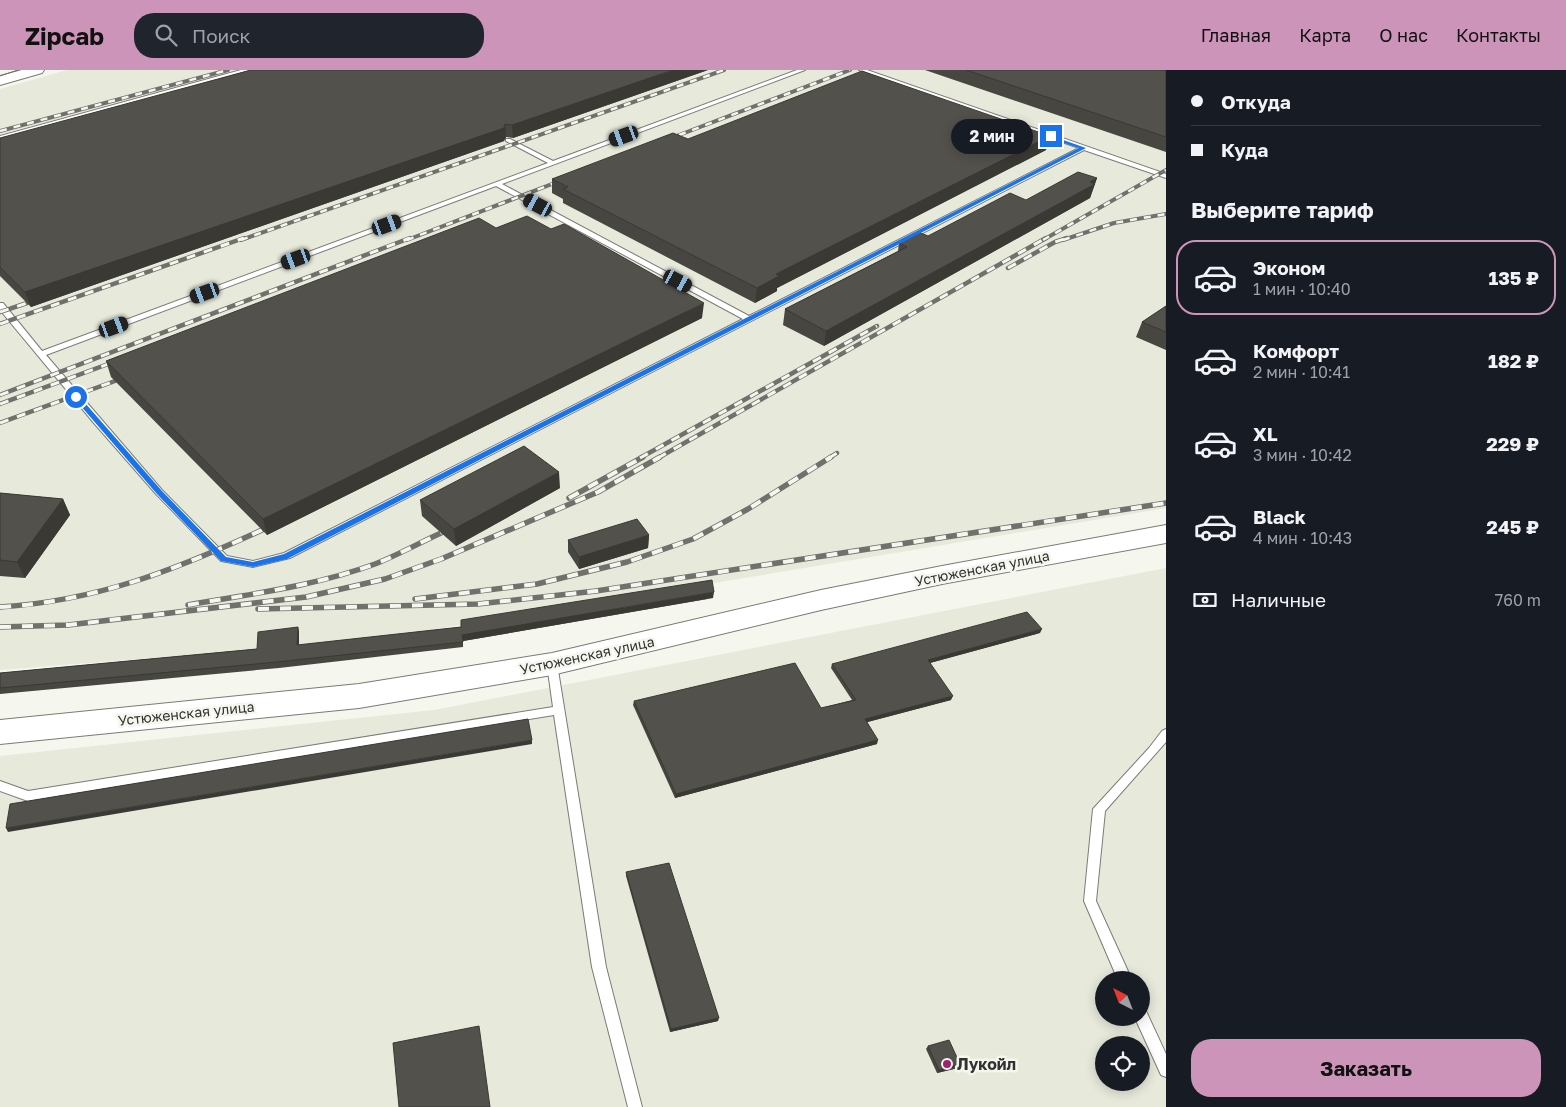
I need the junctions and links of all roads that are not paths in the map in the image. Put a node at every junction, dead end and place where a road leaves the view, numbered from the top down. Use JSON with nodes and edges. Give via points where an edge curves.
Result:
{"nodes":[{"id":1,"x":36,"y":70,"type":"edge"},
{"id":2,"x":247,"y":70,"type":"edge"},
{"id":3,"x":802,"y":70,"type":"edge"},
{"id":4,"x":862,"y":70,"type":"edge"},
{"id":5,"x":0,"y":81,"type":"edge"},
{"id":6,"x":0,"y":138,"type":"edge"},
{"id":7,"x":508,"y":140,"type":"edge"},
{"id":8,"x":1083,"y":148,"type":"junction"},
{"id":9,"x":553,"y":163,"type":"junction"},
{"id":10,"x":1166,"y":176,"type":"edge"},
{"id":11,"x":497,"y":184,"type":"junction"},
{"id":12,"x":0,"y":305,"type":"edge"},
{"id":13,"x":748,"y":319,"type":"junction"},
{"id":14,"x":41,"y":354,"type":"junction"},
{"id":15,"x":1166,"y":534,"type":"edge"},
{"id":16,"x":552,"y":664,"type":"junction"},
{"id":17,"x":560,"y":710,"type":"junction"},
{"id":18,"x":0,"y":732,"type":"edge"},
{"id":19,"x":1166,"y":734,"type":"edge"},
{"id":20,"x":0,"y":786,"type":"edge"},
{"id":21,"x":1121,"y":971,"type":"edge"},
{"id":22,"x":1146,"y":1026,"type":"edge"},
{"id":23,"x":1166,"y":1070,"type":"edge"},
{"id":24,"x":635,"y":1107,"type":"edge"}],
"edges":[{"from":1,"to":5,"type":"main road"},
{"from":2,"to":6,"type":"lane"},
{"from":3,"to":9,"type":"lane"},
{"from":4,"to":8,"type":"lane"},
{"from":7,"to":9,"type":"lane"},
{"from":8,"to":10,"type":"lane"},
{"from":8,"to":13,"type":"lane"},
{"from":9,"to":11,"type":"lane"},
{"from":11,"to":13,"type":"lane"},
{"from":11,"to":14,"type":"lane"},
{"from":12,"to":14,"type":"lane"},
{"from":13,"to":14,"type":"lane","via":[[287,556],[253,564],[224,559],[159,492]]},
{"from":15,"to":16,"type":"main road","name":"Устюженская улица","via":[[831,598]]},
{"from":16,"to":17,"type":"lane"},
{"from":16,"to":18,"type":"main road","name":"Устюженская улица","via":[[359,696]]},
{"from":17,"to":20,"type":"lane","via":[[28,796]]},
{"from":17,"to":24,"type":"lane","via":[[599,967]]},
{"from":19,"to":21,"type":"lane","via":[[1099,809],[1090,901]]},
{"from":22,"to":23,"type":"lane"}]}
